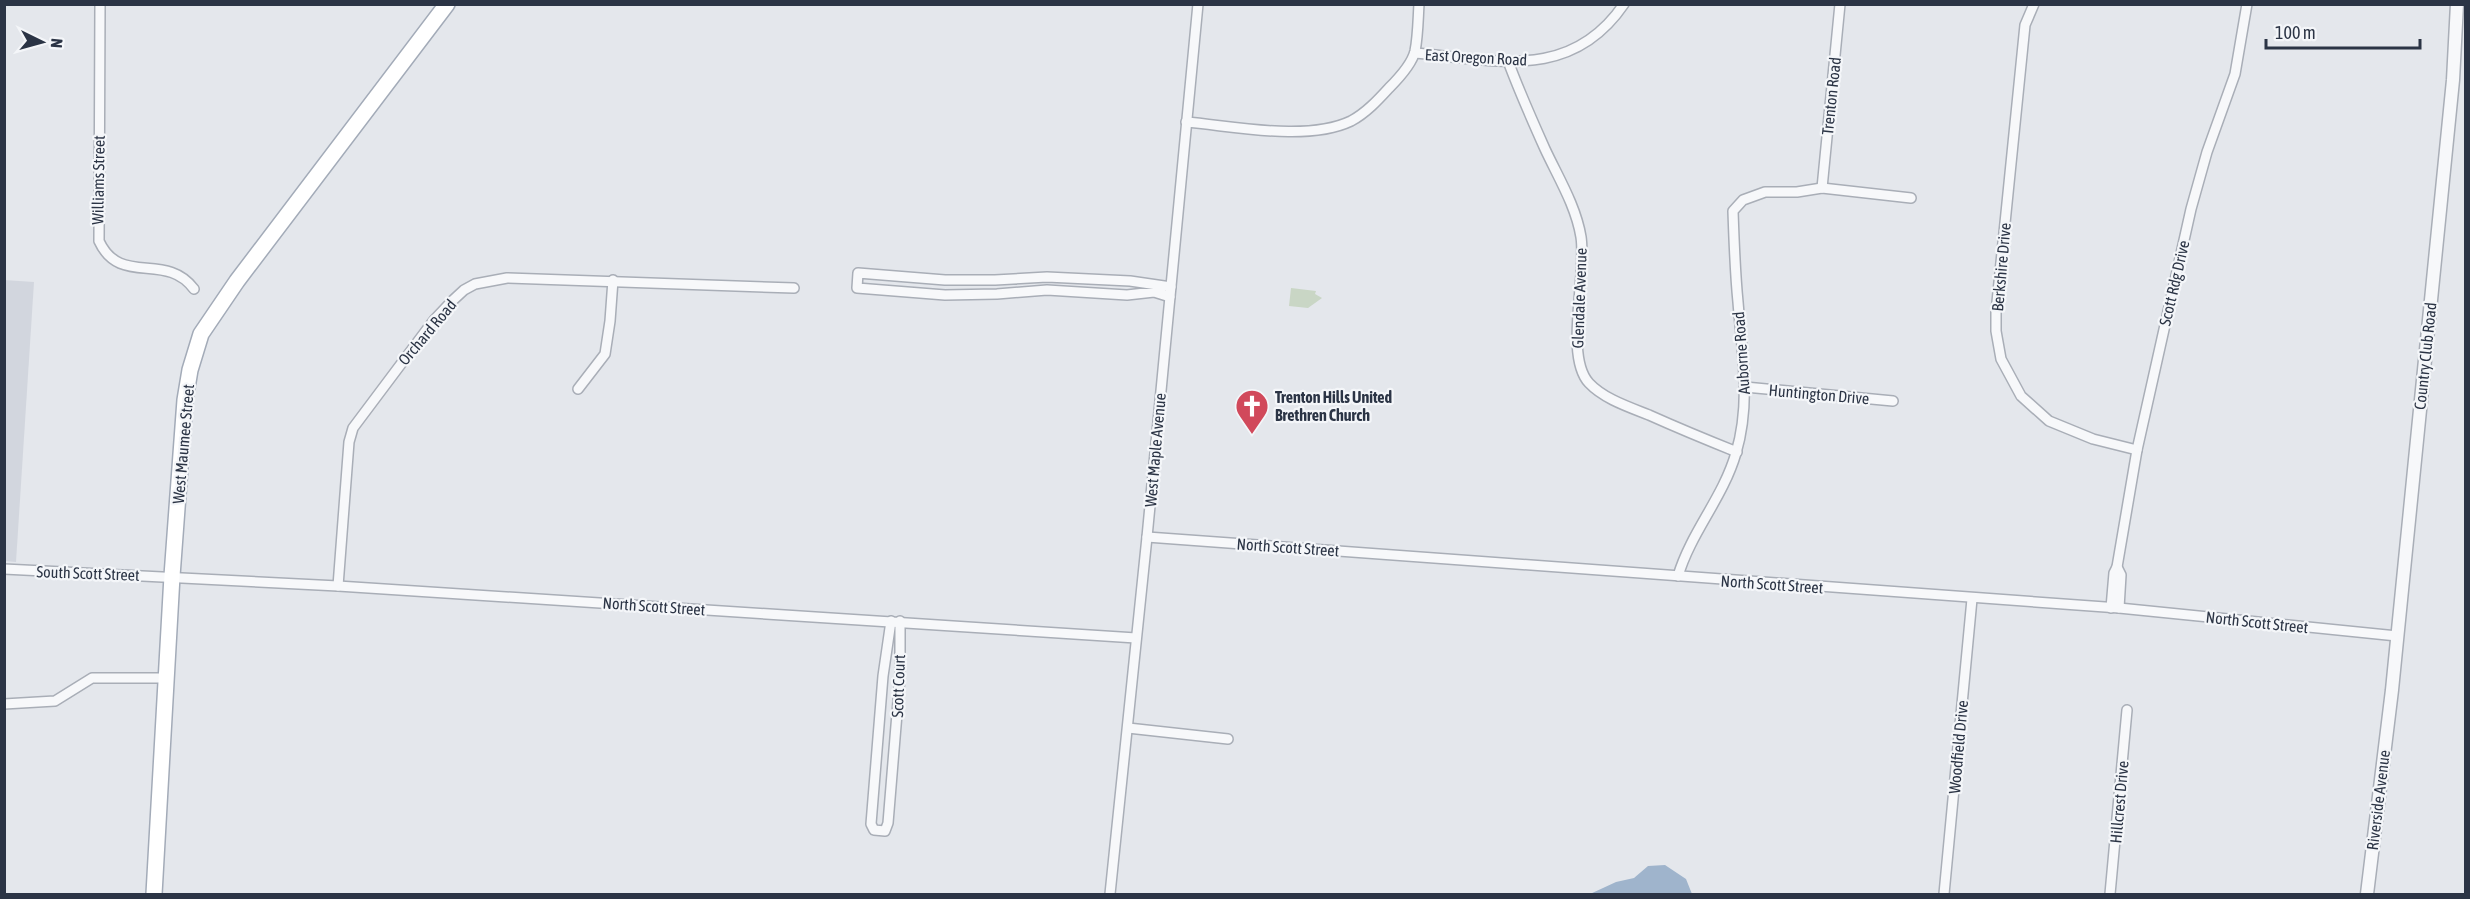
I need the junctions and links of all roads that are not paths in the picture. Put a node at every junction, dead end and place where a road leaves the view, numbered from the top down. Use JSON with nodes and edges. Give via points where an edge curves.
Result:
{"nodes":[{"id":1,"x":100,"y":4,"type":"edge"},
{"id":2,"x":447,"y":4,"type":"edge"},
{"id":3,"x":1198,"y":4,"type":"edge"},
{"id":4,"x":1419,"y":4,"type":"edge"},
{"id":5,"x":1624,"y":4,"type":"edge"},
{"id":6,"x":2034,"y":4,"type":"edge"},
{"id":7,"x":2247,"y":4,"type":"edge"},
{"id":8,"x":2457,"y":4,"type":"edge"},
{"id":9,"x":1839,"y":5,"type":"edge"},
{"id":10,"x":1415,"y":53,"type":"junction"},
{"id":11,"x":1508,"y":61,"type":"junction"},
{"id":12,"x":1186,"y":122,"type":"junction"},
{"id":13,"x":1822,"y":188,"type":"junction"},
{"id":14,"x":1911,"y":198,"type":"dead end"},
{"id":15,"x":1047,"y":277,"type":"junction"},
{"id":16,"x":613,"y":280,"type":"junction"},
{"id":17,"x":945,"y":280,"type":"junction"},
{"id":18,"x":794,"y":288,"type":"dead end"},
{"id":19,"x":194,"y":289,"type":"dead end"},
{"id":20,"x":1047,"y":290,"type":"junction"},
{"id":21,"x":1170,"y":292,"type":"junction"},
{"id":22,"x":945,"y":295,"type":"junction"},
{"id":23,"x":1745,"y":387,"type":"junction"},
{"id":24,"x":578,"y":389,"type":"dead end"},
{"id":25,"x":1893,"y":401,"type":"dead end"},
{"id":26,"x":2137,"y":450,"type":"junction"},
{"id":27,"x":1737,"y":452,"type":"junction"},
{"id":28,"x":1147,"y":537,"type":"junction"},
{"id":29,"x":4,"y":569,"type":"edge"},
{"id":30,"x":171,"y":576,"type":"junction"},
{"id":31,"x":1678,"y":576,"type":"junction"},
{"id":32,"x":338,"y":586,"type":"junction"},
{"id":33,"x":1972,"y":599,"type":"junction"},
{"id":34,"x":2115,"y":608,"type":"junction"},
{"id":35,"x":896,"y":621,"type":"junction"},
{"id":36,"x":2397,"y":636,"type":"junction"},
{"id":37,"x":1136,"y":638,"type":"junction"},
{"id":38,"x":166,"y":678,"type":"junction"},
{"id":39,"x":4,"y":704,"type":"edge"},
{"id":40,"x":2389,"y":706,"type":"joint"},
{"id":41,"x":2127,"y":710,"type":"dead end"},
{"id":42,"x":1128,"y":728,"type":"junction"},
{"id":43,"x":1228,"y":739,"type":"dead end"},
{"id":44,"x":877,"y":748,"type":"junction"},
{"id":45,"x":894,"y":750,"type":"junction"},
{"id":46,"x":154,"y":894,"type":"edge"},
{"id":47,"x":1110,"y":894,"type":"edge"},
{"id":48,"x":1944,"y":894,"type":"edge"},
{"id":49,"x":2110,"y":894,"type":"edge"},
{"id":50,"x":2367,"y":894,"type":"edge"}],
"edges":[{"from":1,"to":19,"type":"street","name":"Williams Street","via":[[99,241],[104,253],[124,266],[178,273]]},
{"from":2,"to":30,"type":"main road","name":"West Maumee Street","via":[[201,334],[185,400]]},
{"from":3,"to":12,"type":"street","name":"West Maple Avenue"},
{"from":4,"to":10,"type":"street"},
{"from":5,"to":11,"type":"street","name":"East Oregon Road","via":[[1612,22],[1587,44],[1541,60]]},
{"from":6,"to":26,"type":"street","name":"Berkshire Drive","via":[[2025,25],[2002,244],[1996,331],[2001,358],[2020,396],[2049,421],[2093,439]]},
{"from":7,"to":26,"type":"street","name":"Scott Rdg Drive","via":[[2235,74],[2191,209]]},
{"from":8,"to":36,"type":"street","name":"Country Club Road","via":[[2453,80]]},
{"from":9,"to":13,"type":"street","name":"Trenton Road"},
{"from":10,"to":11,"type":"street","name":"East Oregon Road"},
{"from":10,"to":12,"type":"street","via":[[1402,74],[1370,108],[1332,128],[1300,132]]},
{"from":11,"to":27,"type":"street","name":"Glendale Avenue","via":[[1567,194],[1581,236],[1583,273],[1576,349],[1588,383],[1612,399]]},
{"from":12,"to":21,"type":"street","name":"West Maple Avenue"},
{"from":13,"to":14,"type":"street"},
{"from":13,"to":23,"type":"street","name":"Auborne Road","via":[[1765,192],[1743,200],[1733,211]]},
{"from":15,"to":17,"type":"street"},
{"from":15,"to":20,"type":"street"},
{"from":15,"to":21,"type":"street","via":[[1130,281]]},
{"from":16,"to":18,"type":"street","name":"Orchard Road"},
{"from":16,"to":24,"type":"street","via":[[605,354]]},
{"from":16,"to":32,"type":"street","name":"Orchard Road","via":[[507,278],[475,284],[434,320],[353,428]]},
{"from":17,"to":22,"type":"street"},
{"from":17,"to":22,"type":"street","via":[[858,273],[857,288]]},
{"from":20,"to":21,"type":"street","via":[[1127,295]]},
{"from":20,"to":22,"type":"street"},
{"from":21,"to":28,"type":"street","name":"West Maple Avenue"},
{"from":23,"to":25,"type":"street","name":"Huntington Drive"},
{"from":23,"to":27,"type":"street","name":"Auborne Road"},
{"from":26,"to":34,"type":"street","name":"Scott Rdg Drive","via":[[2114,573]]},
{"from":27,"to":31,"type":"street","name":"Auborne Road","via":[[1720,493],[1687,550]]},
{"from":28,"to":31,"type":"street","name":"North Scott Street"},
{"from":28,"to":37,"type":"street","name":"West Maple Avenue"},
{"from":29,"to":30,"type":"street","name":"South Scott Street"},
{"from":30,"to":32,"type":"street","name":"North Scott Street"},
{"from":30,"to":38,"type":"main road","name":"West Maumee Street"},
{"from":31,"to":33,"type":"street","name":"North Scott Street"},
{"from":32,"to":35,"type":"street","name":"North Scott Street"},
{"from":33,"to":34,"type":"street","name":"North Scott Street"},
{"from":33,"to":48,"type":"street","name":"Woodfield Drive"},
{"from":34,"to":36,"type":"street","name":"North Scott Street"},
{"from":35,"to":37,"type":"street","name":"North Scott Street"},
{"from":35,"to":44,"type":"street","name":"Scott Court","via":[[883,676]]},
{"from":35,"to":45,"type":"street","name":"Scott Court","via":[[900,677]]},
{"from":36,"to":40,"type":"street","name":"Country Club Road"},
{"from":37,"to":42,"type":"street","name":"West Maple Avenue"},
{"from":38,"to":39,"type":"street","via":[[92,678],[55,701]]},
{"from":38,"to":46,"type":"main road","name":"West Maumee Street"},
{"from":40,"to":50,"type":"street","name":"Riverside Avenue"},
{"from":41,"to":49,"type":"street","name":"Hillcrest Drive"},
{"from":42,"to":43,"type":"street"},
{"from":42,"to":47,"type":"street","name":"West Maple Avenue"},
{"from":44,"to":45,"type":"street"},
{"from":44,"to":45,"type":"street","name":"Scott Court","via":[[871,824],[874,830],[885,831],[888,824]]}]}
